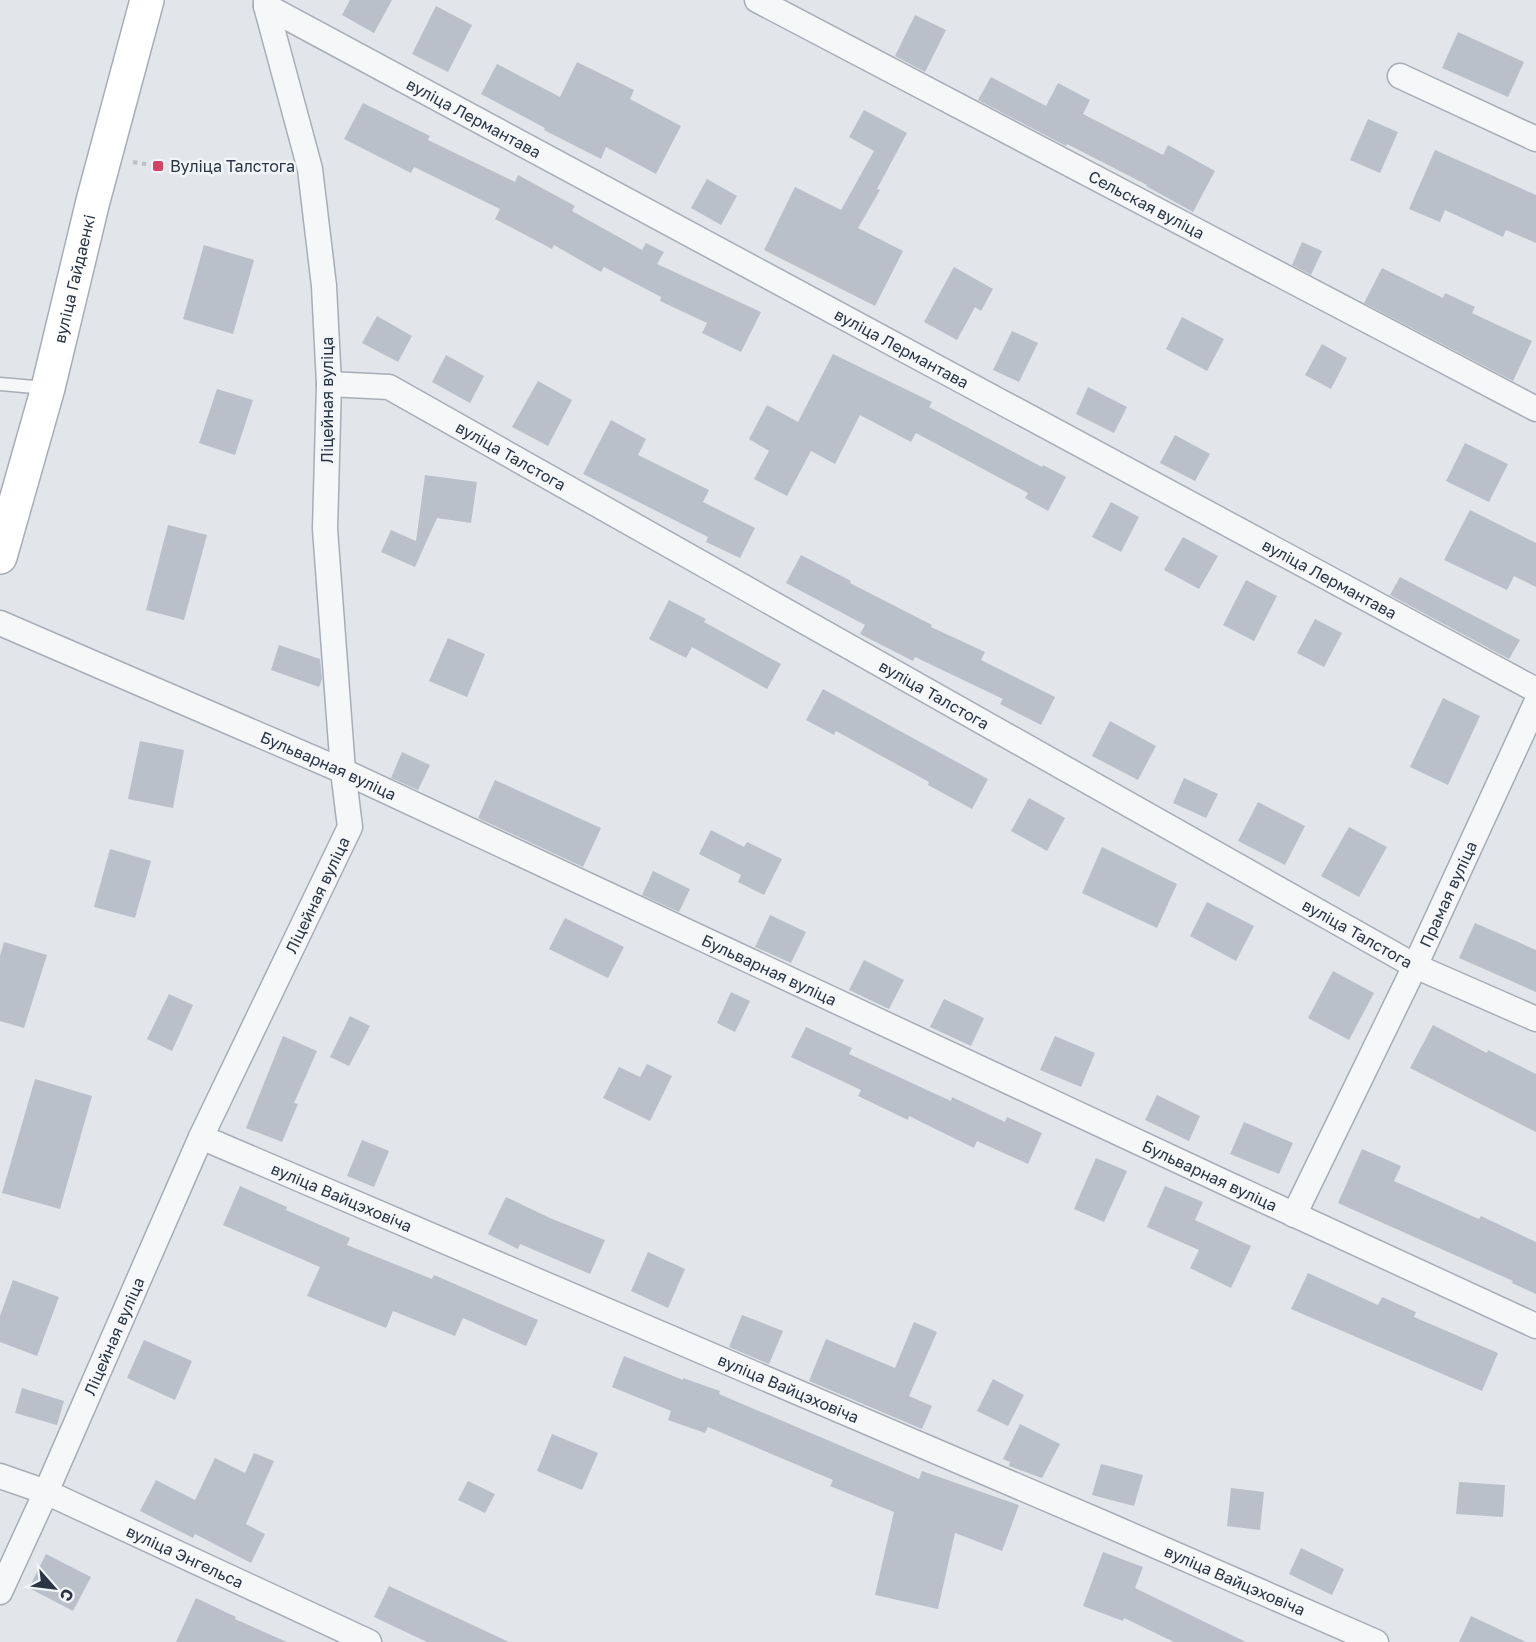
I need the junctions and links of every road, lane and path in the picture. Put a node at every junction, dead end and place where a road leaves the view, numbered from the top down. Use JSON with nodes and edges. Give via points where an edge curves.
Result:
{"nodes":[{"id":1,"x":147,"y":0,"type":"edge"},
{"id":2,"x":757,"y":0,"type":"edge"},
{"id":3,"x":266,"y":3,"type":"edge"},
{"id":4,"x":1400,"y":76,"type":"dead end"},
{"id":5,"x":1536,"y":139,"type":"edge"},
{"id":6,"x":0,"y":384,"type":"edge"},
{"id":7,"x":329,"y":384,"type":"junction"},
{"id":8,"x":48,"y":388,"type":"junction"},
{"id":9,"x":1536,"y":409,"type":"edge"},
{"id":10,"x":0,"y":557,"type":"edge"},
{"id":11,"x":0,"y":623,"type":"edge"},
{"id":12,"x":1536,"y":690,"type":"edge"},
{"id":13,"x":1536,"y":703,"type":"edge"},
{"id":14,"x":343,"y":771,"type":"junction"},
{"id":15,"x":1415,"y":966,"type":"junction"},
{"id":16,"x":1536,"y":1019,"type":"edge"},
{"id":17,"x":201,"y":1137,"type":"junction"},
{"id":18,"x":1294,"y":1215,"type":"junction"},
{"id":19,"x":1536,"y":1326,"type":"edge"},
{"id":20,"x":0,"y":1476,"type":"edge"},
{"id":21,"x":46,"y":1492,"type":"junction"},
{"id":22,"x":0,"y":1592,"type":"edge"},
{"id":23,"x":369,"y":1642,"type":"edge"},
{"id":24,"x":1376,"y":1642,"type":"edge"}],
"edges":[{"from":1,"to":8,"type":"street","name":"вуліца Гайдаенкі"},
{"from":2,"to":9,"type":"street","name":"Сельская вуліца"},
{"from":3,"to":7,"type":"street","name":"Ліцейная вуліца","via":[[310,170],[324,286]]},
{"from":3,"to":12,"type":"street","name":"вуліца Лермантава"},
{"from":4,"to":5,"type":"street"},
{"from":6,"to":8,"type":"lane"},
{"from":7,"to":14,"type":"street","name":"Ліцейная вуліца","via":[[325,529]]},
{"from":7,"to":15,"type":"street","name":"вуліца Талстога","via":[[389,387]]},
{"from":8,"to":10,"type":"street","name":"вуліца Гайдаенкі"},
{"from":11,"to":14,"type":"street","name":"Бульварная вуліца"},
{"from":13,"to":15,"type":"street","name":"Прамая вуліца"},
{"from":14,"to":17,"type":"street","name":"Ліцейная вуліца","via":[[350,827]]},
{"from":14,"to":18,"type":"street","name":"Бульварная вуліца"},
{"from":15,"to":16,"type":"street","name":"вуліца Талстога"},
{"from":15,"to":18,"type":"street","name":"Прамая вуліца"},
{"from":17,"to":21,"type":"street","name":"Ліцейная вуліца"},
{"from":17,"to":24,"type":"street","name":"вуліца Вайцэховіча"},
{"from":18,"to":19,"type":"street","name":"Бульварная вуліца"},
{"from":20,"to":21,"type":"street","name":"вуліца Энгельса"},
{"from":21,"to":22,"type":"street","name":"Ліцейная вуліца"},
{"from":21,"to":23,"type":"street","name":"вуліца Энгельса"}]}
